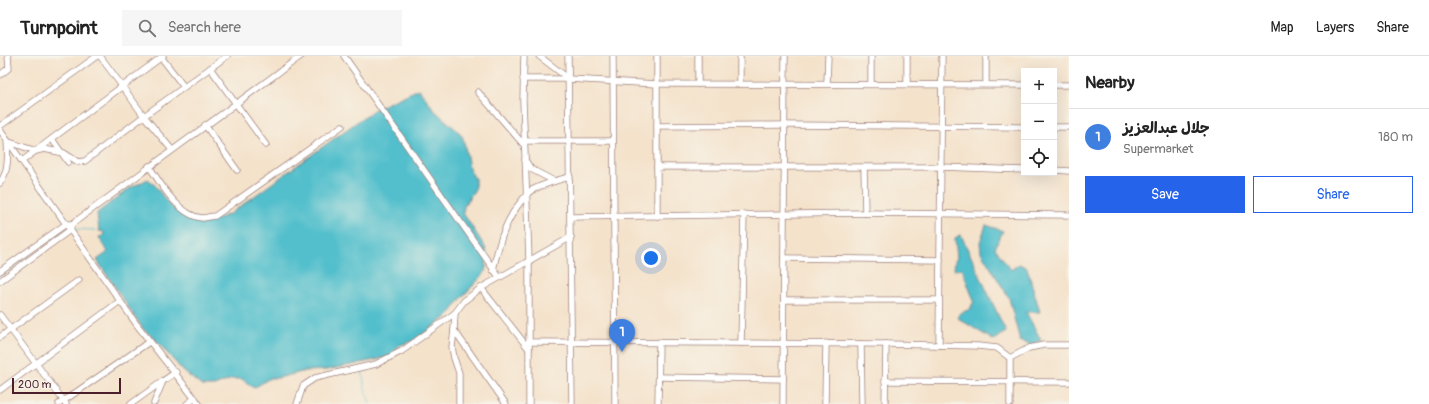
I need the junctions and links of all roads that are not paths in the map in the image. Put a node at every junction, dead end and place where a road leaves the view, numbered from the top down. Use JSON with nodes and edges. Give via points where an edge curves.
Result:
{"nodes":[{"id":1,"x":8,"y":56,"type":"edge"},
{"id":2,"x":96,"y":56,"type":"edge"},
{"id":3,"x":100,"y":56,"type":"edge"},
{"id":4,"x":227,"y":56,"type":"edge"},
{"id":5,"x":301,"y":56,"type":"edge"},
{"id":6,"x":344,"y":56,"type":"edge"},
{"id":7,"x":524,"y":56,"type":"edge"},
{"id":8,"x":539,"y":56,"type":"edge"},
{"id":9,"x":568,"y":56,"type":"edge"},
{"id":10,"x":613,"y":56,"type":"edge"},
{"id":11,"x":657,"y":56,"type":"edge"},
{"id":12,"x":698,"y":56,"type":"edge"},
{"id":13,"x":740,"y":56,"type":"edge"},
{"id":14,"x":785,"y":56,"type":"edge"},
{"id":15,"x":828,"y":56,"type":"edge"},
{"id":16,"x":871,"y":56,"type":"edge"},
{"id":17,"x":907,"y":56,"type":"edge"},
{"id":18,"x":942,"y":56,"type":"edge"},
{"id":19,"x":986,"y":56,"type":"edge"},
{"id":20,"x":162,"y":57,"type":"edge"},
{"id":21,"x":210,"y":68,"type":"junction"},
{"id":22,"x":0,"y":75,"type":"edge"},
{"id":23,"x":523,"y":79,"type":"junction"},
{"id":24,"x":569,"y":79,"type":"junction"},
{"id":25,"x":612,"y":82,"type":"junction"},
{"id":26,"x":827,"y":83,"type":"junction"},
{"id":27,"x":657,"y":84,"type":"junction"},
{"id":28,"x":698,"y":84,"type":"junction"},
{"id":29,"x":740,"y":84,"type":"junction"},
{"id":30,"x":785,"y":84,"type":"junction"},
{"id":31,"x":871,"y":84,"type":"junction"},
{"id":32,"x":907,"y":84,"type":"junction"},
{"id":33,"x":943,"y":84,"type":"junction"},
{"id":34,"x":986,"y":84,"type":"junction"},
{"id":35,"x":1021,"y":85,"type":"edge"},
{"id":36,"x":1057,"y":85,"type":"edge"},
{"id":37,"x":1069,"y":85,"type":"edge"},
{"id":38,"x":121,"y":86,"type":"junction"},
{"id":39,"x":184,"y":87,"type":"junction"},
{"id":40,"x":478,"y":92,"type":"dead end"},
{"id":41,"x":235,"y":104,"type":"junction"},
{"id":42,"x":144,"y":116,"type":"junction"},
{"id":43,"x":785,"y":124,"type":"junction"},
{"id":44,"x":205,"y":125,"type":"junction"},
{"id":45,"x":0,"y":126,"type":"edge"},
{"id":46,"x":342,"y":126,"type":"dead end"},
{"id":47,"x":657,"y":126,"type":"junction"},
{"id":48,"x":942,"y":126,"type":"junction"},
{"id":49,"x":1021,"y":127,"type":"edge"},
{"id":50,"x":1057,"y":127,"type":"edge"},
{"id":51,"x":1069,"y":128,"type":"edge"},
{"id":52,"x":0,"y":130,"type":"edge"},
{"id":53,"x":52,"y":139,"type":"junction"},
{"id":54,"x":8,"y":141,"type":"junction"},
{"id":55,"x":570,"y":141,"type":"junction"},
{"id":56,"x":612,"y":141,"type":"junction"},
{"id":57,"x":524,"y":143,"type":"junction"},
{"id":58,"x":266,"y":145,"type":"dead end"},
{"id":59,"x":172,"y":150,"type":"junction"},
{"id":60,"x":36,"y":151,"type":"junction"},
{"id":61,"x":61,"y":152,"type":"junction"},
{"id":62,"x":525,"y":160,"type":"junction"},
{"id":63,"x":22,"y":161,"type":"junction"},
{"id":64,"x":68,"y":162,"type":"dead end"},
{"id":65,"x":149,"y":166,"type":"junction"},
{"id":66,"x":657,"y":167,"type":"junction"},
{"id":67,"x":941,"y":167,"type":"junction"},
{"id":68,"x":864,"y":168,"type":"junction"},
{"id":69,"x":785,"y":169,"type":"junction"},
{"id":70,"x":237,"y":170,"type":"dead end"},
{"id":71,"x":1021,"y":170,"type":"edge"},
{"id":72,"x":1057,"y":170,"type":"edge"},
{"id":73,"x":1069,"y":171,"type":"edge"},
{"id":74,"x":570,"y":177,"type":"junction"},
{"id":75,"x":554,"y":181,"type":"junction"},
{"id":76,"x":0,"y":183,"type":"edge"},
{"id":77,"x":526,"y":195,"type":"junction"},
{"id":78,"x":865,"y":213,"type":"junction"},
{"id":79,"x":940,"y":213,"type":"junction"},
{"id":80,"x":744,"y":214,"type":"junction"},
{"id":81,"x":785,"y":214,"type":"junction"},
{"id":82,"x":1069,"y":215,"type":"edge"},
{"id":83,"x":614,"y":216,"type":"junction"},
{"id":84,"x":657,"y":216,"type":"junction"},
{"id":85,"x":571,"y":217,"type":"junction"},
{"id":86,"x":66,"y":224,"type":"junction"},
{"id":87,"x":72,"y":224,"type":"junction"},
{"id":88,"x":70,"y":230,"type":"junction"},
{"id":89,"x":571,"y":237,"type":"junction"},
{"id":90,"x":784,"y":258,"type":"junction"},
{"id":91,"x":529,"y":260,"type":"junction"},
{"id":92,"x":940,"y":260,"type":"junction"},
{"id":93,"x":493,"y":270,"type":"junction"},
{"id":94,"x":0,"y":271,"type":"edge"},
{"id":95,"x":499,"y":277,"type":"junction"},
{"id":96,"x":79,"y":280,"type":"dead end"},
{"id":97,"x":0,"y":281,"type":"edge"},
{"id":98,"x":481,"y":288,"type":"junction"},
{"id":99,"x":784,"y":300,"type":"junction"},
{"id":100,"x":939,"y":300,"type":"junction"},
{"id":101,"x":120,"y":301,"type":"junction"},
{"id":102,"x":455,"y":313,"type":"junction"},
{"id":103,"x":0,"y":314,"type":"edge"},
{"id":104,"x":11,"y":330,"type":"junction"},
{"id":105,"x":454,"y":330,"type":"junction"},
{"id":106,"x":0,"y":338,"type":"edge"},
{"id":107,"x":616,"y":341,"type":"junction"},
{"id":108,"x":149,"y":342,"type":"junction"},
{"id":109,"x":529,"y":342,"type":"junction"},
{"id":110,"x":572,"y":342,"type":"junction"},
{"id":111,"x":659,"y":342,"type":"junction"},
{"id":112,"x":741,"y":343,"type":"junction"},
{"id":113,"x":826,"y":343,"type":"junction"},
{"id":114,"x":783,"y":344,"type":"junction"},
{"id":115,"x":861,"y":344,"type":"junction"},
{"id":116,"x":886,"y":344,"type":"junction"},
{"id":117,"x":939,"y":345,"type":"junction"},
{"id":118,"x":1069,"y":345,"type":"edge"},
{"id":119,"x":529,"y":349,"type":"junction"},
{"id":120,"x":1010,"y":358,"type":"junction"},
{"id":121,"x":36,"y":364,"type":"junction"},
{"id":122,"x":176,"y":372,"type":"junction"},
{"id":123,"x":658,"y":377,"type":"junction"},
{"id":124,"x":782,"y":379,"type":"junction"},
{"id":125,"x":163,"y":381,"type":"junction"},
{"id":126,"x":885,"y":381,"type":"junction"},
{"id":127,"x":1010,"y":382,"type":"junction"},
{"id":128,"x":1069,"y":382,"type":"edge"},
{"id":129,"x":0,"y":390,"type":"edge"},
{"id":130,"x":195,"y":398,"type":"junction"},
{"id":131,"x":63,"y":403,"type":"edge"},
{"id":132,"x":154,"y":403,"type":"dead end"},
{"id":133,"x":131,"y":404,"type":"edge"},
{"id":134,"x":187,"y":404,"type":"edge"},
{"id":135,"x":199,"y":404,"type":"edge"},
{"id":136,"x":297,"y":404,"type":"edge"},
{"id":137,"x":459,"y":404,"type":"edge"},
{"id":138,"x":506,"y":404,"type":"edge"},
{"id":139,"x":529,"y":404,"type":"edge"},
{"id":140,"x":572,"y":404,"type":"edge"},
{"id":141,"x":615,"y":404,"type":"edge"},
{"id":142,"x":658,"y":404,"type":"edge"},
{"id":143,"x":783,"y":404,"type":"edge"},
{"id":144,"x":825,"y":404,"type":"edge"},
{"id":145,"x":862,"y":404,"type":"edge"},
{"id":146,"x":885,"y":404,"type":"edge"},
{"id":147,"x":1010,"y":404,"type":"edge"}],
"edges":[{"from":1,"to":22,"type":"street","via":[[9,68]]},
{"from":2,"to":45,"type":"street"},
{"from":3,"to":38,"type":"street"},
{"from":4,"to":21,"type":"street"},
{"from":5,"to":41,"type":"street"},
{"from":6,"to":93,"type":"street"},
{"from":7,"to":23,"type":"street"},
{"from":8,"to":24,"type":"street"},
{"from":9,"to":24,"type":"street"},
{"from":10,"to":25,"type":"street"},
{"from":11,"to":27,"type":"street"},
{"from":12,"to":28,"type":"street"},
{"from":13,"to":29,"type":"street"},
{"from":14,"to":30,"type":"street"},
{"from":15,"to":26,"type":"street"},
{"from":16,"to":31,"type":"street"},
{"from":17,"to":32,"type":"street"},
{"from":18,"to":33,"type":"street"},
{"from":19,"to":34,"type":"street"},
{"from":20,"to":38,"type":"street"},
{"from":20,"to":39,"type":"street"},
{"from":21,"to":39,"type":"street"},
{"from":21,"to":41,"type":"street"},
{"from":23,"to":24,"type":"street"},
{"from":23,"to":57,"type":"street"},
{"from":24,"to":25,"type":"street"},
{"from":24,"to":55,"type":"street"},
{"from":25,"to":27,"type":"street"},
{"from":25,"to":56,"type":"street"},
{"from":26,"to":30,"type":"street"},
{"from":26,"to":31,"type":"street"},
{"from":27,"to":28,"type":"street"},
{"from":27,"to":47,"type":"street"},
{"from":28,"to":29,"type":"street"},
{"from":29,"to":30,"type":"street"},
{"from":30,"to":43,"type":"street"},
{"from":31,"to":32,"type":"street"},
{"from":32,"to":33,"type":"street"},
{"from":33,"to":34,"type":"street"},
{"from":33,"to":48,"type":"street"},
{"from":34,"to":35,"type":"street"},
{"from":36,"to":37,"type":"street"},
{"from":38,"to":42,"type":"street"},
{"from":38,"to":53,"type":"street"},
{"from":39,"to":42,"type":"street"},
{"from":40,"to":57,"type":"street"},
{"from":41,"to":44,"type":"street"},
{"from":41,"to":58,"type":"street"},
{"from":42,"to":59,"type":"street"},
{"from":42,"to":61,"type":"street","via":[[85,161],[78,162]]},
{"from":43,"to":47,"type":"street"},
{"from":43,"to":48,"type":"street"},
{"from":43,"to":69,"type":"street"},
{"from":44,"to":59,"type":"street"},
{"from":44,"to":70,"type":"street"},
{"from":46,"to":65,"type":"street","via":[[215,216],[202,218],[184,211],[168,194]]},
{"from":47,"to":66,"type":"street"},
{"from":48,"to":49,"type":"street"},
{"from":48,"to":67,"type":"street"},
{"from":50,"to":51,"type":"street"},
{"from":52,"to":54,"type":"street"},
{"from":53,"to":60,"type":"street"},
{"from":53,"to":61,"type":"street"},
{"from":54,"to":60,"type":"street"},
{"from":54,"to":63,"type":"street"},
{"from":54,"to":76,"type":"street","via":[[4,178]]},
{"from":55,"to":56,"type":"street"},
{"from":55,"to":57,"type":"street"},
{"from":55,"to":74,"type":"street"},
{"from":56,"to":83,"type":"street"},
{"from":57,"to":62,"type":"street"},
{"from":59,"to":65,"type":"street"},
{"from":60,"to":61,"type":"street","via":[[44,149]]},
{"from":60,"to":63,"type":"street"},
{"from":61,"to":64,"type":"street"},
{"from":62,"to":75,"type":"street","via":[[531,168]]},
{"from":62,"to":77,"type":"street"},
{"from":63,"to":86,"type":"street"},
{"from":65,"to":87,"type":"street"},
{"from":66,"to":69,"type":"street"},
{"from":66,"to":84,"type":"street"},
{"from":67,"to":68,"type":"street"},
{"from":67,"to":71,"type":"street"},
{"from":67,"to":79,"type":"street"},
{"from":68,"to":69,"type":"street"},
{"from":68,"to":78,"type":"street"},
{"from":69,"to":81,"type":"street"},
{"from":72,"to":73,"type":"street"},
{"from":74,"to":75,"type":"street"},
{"from":74,"to":85,"type":"street"},
{"from":75,"to":77,"type":"street","via":[[530,190]]},
{"from":77,"to":91,"type":"street"},
{"from":77,"to":93,"type":"street","via":[[508,219]]},
{"from":78,"to":79,"type":"street"},
{"from":78,"to":81,"type":"street"},
{"from":79,"to":82,"type":"street"},
{"from":79,"to":92,"type":"street"},
{"from":80,"to":81,"type":"street"},
{"from":80,"to":84,"type":"street"},
{"from":80,"to":112,"type":"street"},
{"from":81,"to":90,"type":"street"},
{"from":83,"to":84,"type":"street"},
{"from":83,"to":85,"type":"street"},
{"from":83,"to":107,"type":"street"},
{"from":85,"to":89,"type":"street"},
{"from":86,"to":87,"type":"street"},
{"from":86,"to":88,"type":"street"},
{"from":86,"to":94,"type":"street"},
{"from":87,"to":88,"type":"street"},
{"from":88,"to":97,"type":"street"},
{"from":88,"to":101,"type":"street"},
{"from":89,"to":91,"type":"street"},
{"from":89,"to":110,"type":"street"},
{"from":90,"to":92,"type":"street"},
{"from":90,"to":99,"type":"street"},
{"from":91,"to":95,"type":"street"},
{"from":91,"to":109,"type":"street"},
{"from":92,"to":100,"type":"street"},
{"from":93,"to":95,"type":"street"},
{"from":95,"to":98,"type":"street"},
{"from":96,"to":104,"type":"street"},
{"from":98,"to":102,"type":"street","via":[[464,301]]},
{"from":98,"to":119,"type":"street"},
{"from":99,"to":100,"type":"street"},
{"from":99,"to":114,"type":"street"},
{"from":100,"to":117,"type":"street"},
{"from":101,"to":108,"type":"street"},
{"from":101,"to":121,"type":"street"},
{"from":102,"to":105,"type":"street"},
{"from":102,"to":136,"type":"street","via":[[402,351],[376,364],[315,378],[303,386]]},
{"from":103,"to":104,"type":"street"},
{"from":104,"to":106,"type":"street"},
{"from":104,"to":121,"type":"street"},
{"from":105,"to":137,"type":"street","via":[[452,347],[459,373]]},
{"from":105,"to":138,"type":"street"},
{"from":107,"to":110,"type":"street"},
{"from":107,"to":111,"type":"street"},
{"from":107,"to":141,"type":"street"},
{"from":108,"to":122,"type":"street"},
{"from":108,"to":131,"type":"street"},
{"from":109,"to":110,"type":"street"},
{"from":109,"to":119,"type":"street"},
{"from":110,"to":140,"type":"street"},
{"from":111,"to":112,"type":"street"},
{"from":111,"to":123,"type":"street"},
{"from":112,"to":114,"type":"street"},
{"from":113,"to":114,"type":"street"},
{"from":113,"to":115,"type":"street"},
{"from":113,"to":144,"type":"street"},
{"from":114,"to":124,"type":"street"},
{"from":115,"to":116,"type":"street"},
{"from":115,"to":145,"type":"street"},
{"from":116,"to":117,"type":"street"},
{"from":116,"to":126,"type":"street"},
{"from":117,"to":120,"type":"street","via":[[994,347]]},
{"from":118,"to":120,"type":"street","via":[[1029,348]]},
{"from":119,"to":139,"type":"street"},
{"from":120,"to":127,"type":"street"},
{"from":121,"to":129,"type":"street"},
{"from":121,"to":131,"type":"street"},
{"from":122,"to":125,"type":"street"},
{"from":122,"to":130,"type":"street"},
{"from":123,"to":124,"type":"street"},
{"from":123,"to":142,"type":"street"},
{"from":124,"to":143,"type":"street"},
{"from":125,"to":132,"type":"street"},
{"from":125,"to":133,"type":"street"},
{"from":126,"to":127,"type":"street"},
{"from":126,"to":146,"type":"street"},
{"from":127,"to":128,"type":"street"},
{"from":127,"to":147,"type":"street"},
{"from":130,"to":134,"type":"street"},
{"from":130,"to":135,"type":"street"}]}
